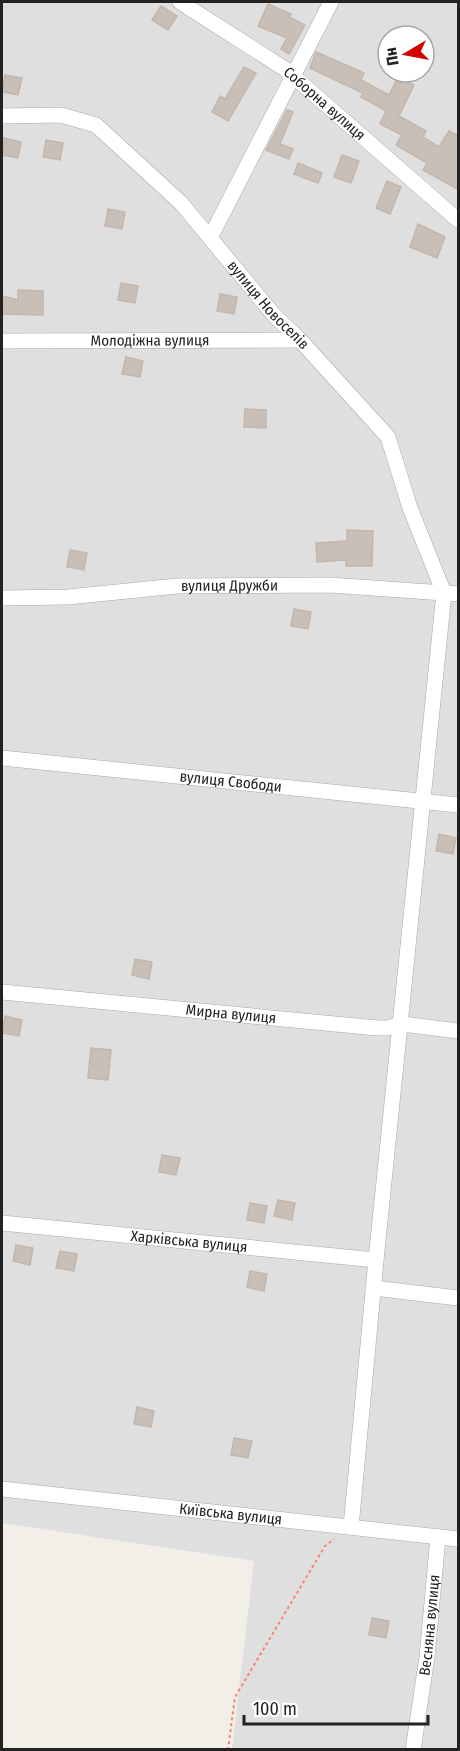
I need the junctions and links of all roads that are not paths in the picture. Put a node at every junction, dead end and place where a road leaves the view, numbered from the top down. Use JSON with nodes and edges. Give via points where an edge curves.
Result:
{"nodes":[{"id":1,"x":180,"y":2,"type":"edge"},
{"id":2,"x":331,"y":2,"type":"edge"},
{"id":3,"x":293,"y":77,"type":"junction"},
{"id":4,"x":2,"y":116,"type":"edge"},
{"id":5,"x":459,"y":220,"type":"edge"},
{"id":6,"x":210,"y":238,"type":"junction"},
{"id":7,"x":2,"y":340,"type":"edge"},
{"id":8,"x":300,"y":340,"type":"junction"},
{"id":9,"x":451,"y":594,"type":"edge"},
{"id":10,"x":2,"y":598,"type":"edge"},
{"id":11,"x":2,"y":758,"type":"edge"},
{"id":12,"x":424,"y":802,"type":"junction"},
{"id":13,"x":459,"y":805,"type":"edge"},
{"id":14,"x":2,"y":992,"type":"edge"},
{"id":15,"x":402,"y":1024,"type":"junction"},
{"id":16,"x":459,"y":1031,"type":"edge"},
{"id":17,"x":2,"y":1222,"type":"edge"},
{"id":18,"x":376,"y":1260,"type":"junction"},
{"id":19,"x":373,"y":1288,"type":"junction"},
{"id":20,"x":459,"y":1298,"type":"edge"},
{"id":21,"x":2,"y":1489,"type":"edge"},
{"id":22,"x":351,"y":1527,"type":"junction"},
{"id":23,"x":438,"y":1537,"type":"junction"},
{"id":24,"x":459,"y":1539,"type":"edge"},
{"id":25,"x":413,"y":1749,"type":"edge"}],
"edges":[{"from":1,"to":3,"type":"street","name":"Соборна вулиця"},
{"from":2,"to":3,"type":"street"},
{"from":3,"to":5,"type":"street","name":"Соборна вулиця"},
{"from":3,"to":6,"type":"street"},
{"from":4,"to":6,"type":"street","name":"вулиця Новоселів","via":[[61,115],[96,124],[181,203]]},
{"from":6,"to":8,"type":"street","name":"вулиця Новоселів"},
{"from":7,"to":8,"type":"street","name":"Молодіжна вулиця"},
{"from":8,"to":9,"type":"street","name":"вулиця Новоселів","via":[[388,437],[410,508]]},
{"from":9,"to":10,"type":"street","name":"вулиця Дружби","via":[[330,585],[177,586],[68,597]]},
{"from":9,"to":12,"type":"street"},
{"from":11,"to":12,"type":"street","name":"вулиця Свободи"},
{"from":12,"to":13,"type":"street","name":"вулиця Свободи"},
{"from":12,"to":15,"type":"street"},
{"from":14,"to":15,"type":"street","name":"Мирна вулиця","via":[[377,1028]]},
{"from":15,"to":16,"type":"street","name":"Мирна вулиця"},
{"from":15,"to":18,"type":"street"},
{"from":17,"to":18,"type":"street","name":"Харківська вулиця"},
{"from":18,"to":19,"type":"street"},
{"from":19,"to":20,"type":"street"},
{"from":19,"to":22,"type":"street"},
{"from":21,"to":22,"type":"street","name":"Київська вулиця"},
{"from":22,"to":23,"type":"street","name":"Київська вулиця"},
{"from":23,"to":24,"type":"street","name":"Київська вулиця"},
{"from":23,"to":25,"type":"street","name":"Весняна вулиця","via":[[427,1657]]}]}
